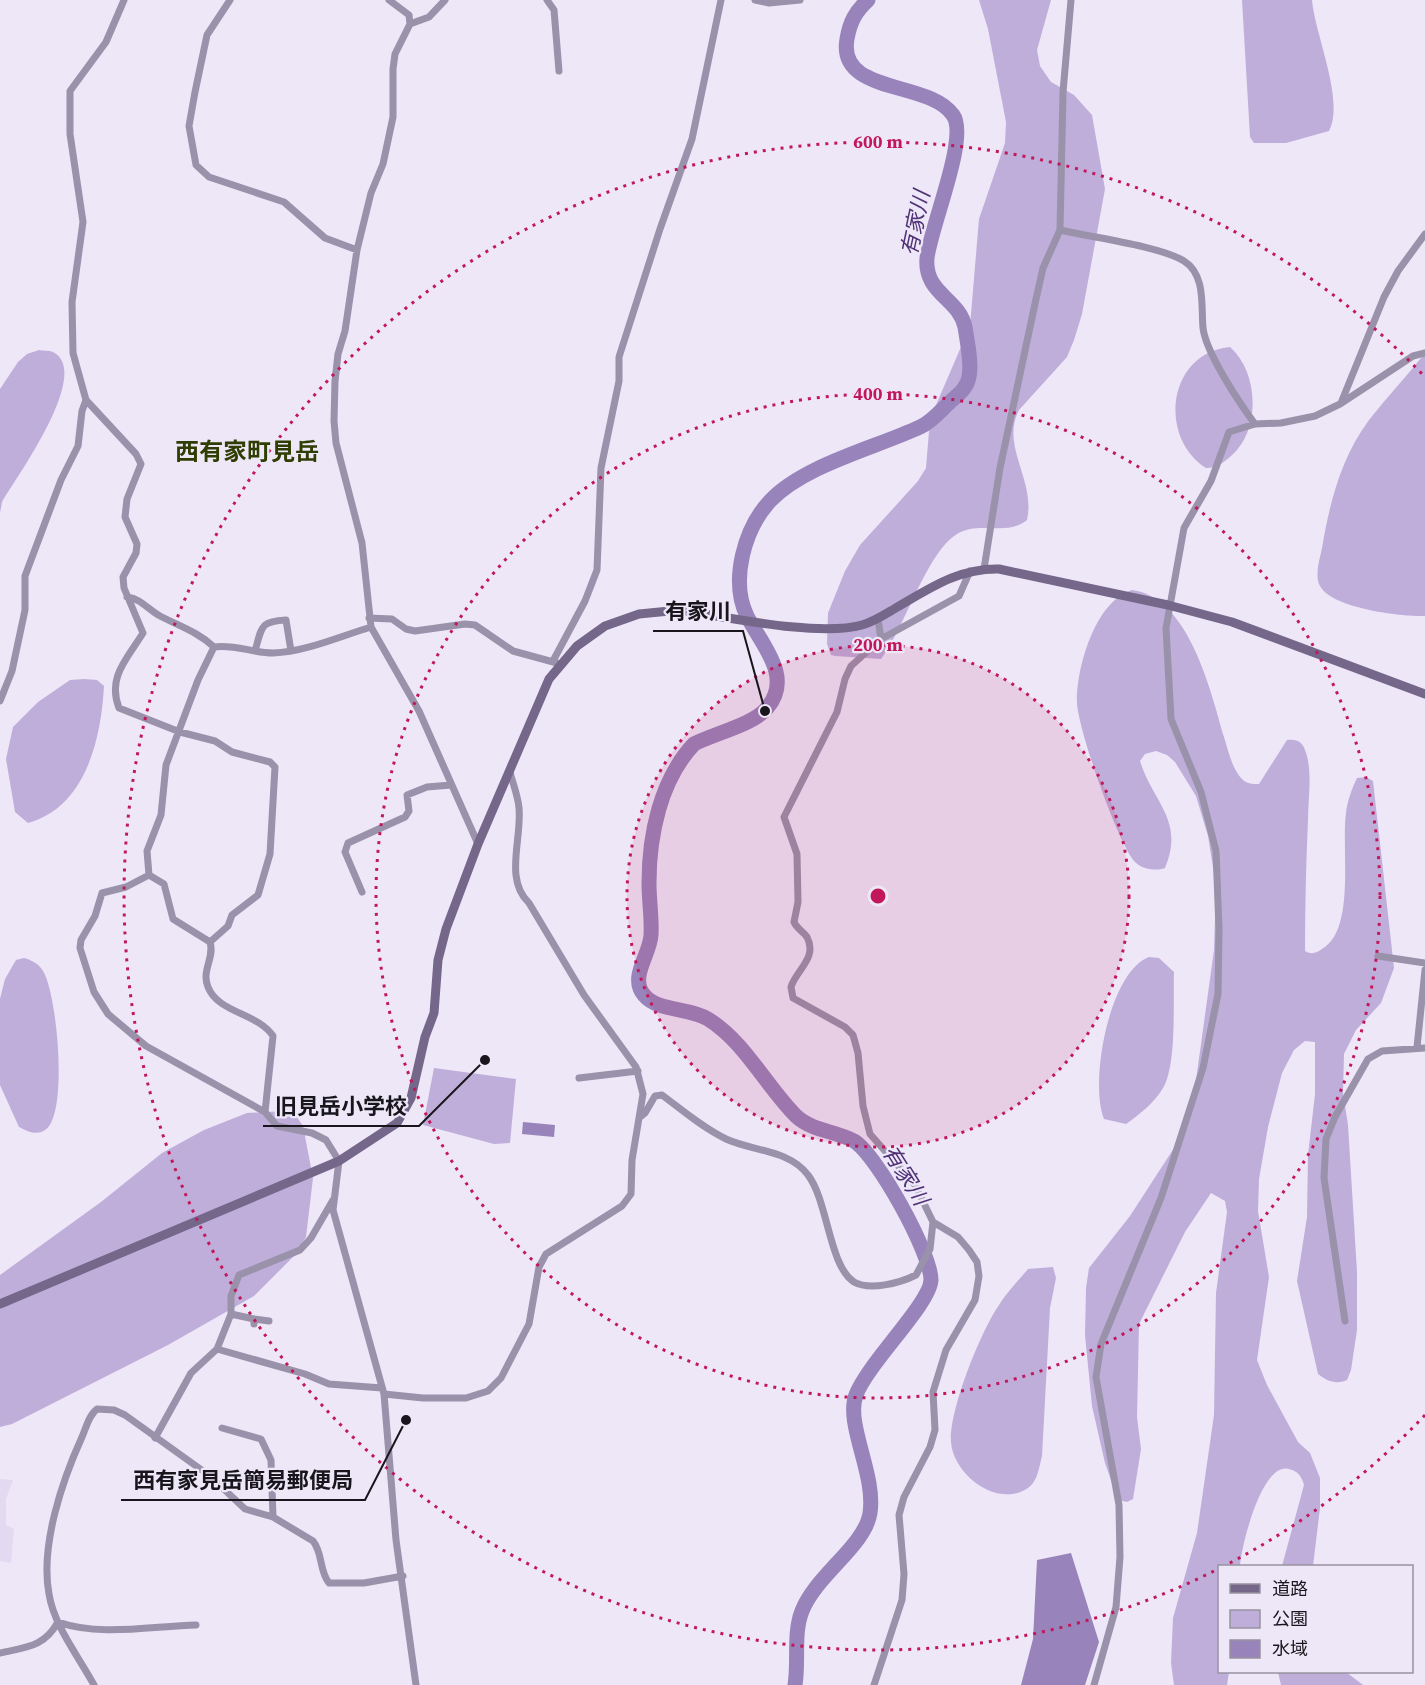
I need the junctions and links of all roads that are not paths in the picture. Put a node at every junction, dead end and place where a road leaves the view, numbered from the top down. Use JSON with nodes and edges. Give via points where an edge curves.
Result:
{"nodes":[{"id":1,"x":124,"y":0,"type":"edge"},
{"id":2,"x":230,"y":0,"type":"edge"},
{"id":3,"x":389,"y":0,"type":"edge"},
{"id":4,"x":445,"y":0,"type":"edge"},
{"id":5,"x":547,"y":0,"type":"edge"},
{"id":6,"x":721,"y":0,"type":"edge"},
{"id":7,"x":755,"y":0,"type":"edge"},
{"id":8,"x":800,"y":0,"type":"edge"},
{"id":9,"x":1071,"y":0,"type":"edge"},
{"id":10,"x":410,"y":24,"type":"junction"},
{"id":11,"x":559,"y":71,"type":"dead end"},
{"id":12,"x":1060,"y":230,"type":"junction"},
{"id":13,"x":1425,"y":234,"type":"edge"},
{"id":14,"x":357,"y":250,"type":"junction"},
{"id":15,"x":1425,"y":353,"type":"edge"},
{"id":16,"x":86,"y":400,"type":"junction"},
{"id":17,"x":1340,"y":404,"type":"junction"},
{"id":18,"x":1256,"y":423,"type":"junction"},
{"id":19,"x":984,"y":568,"type":"junction"},
{"id":20,"x":969,"y":571,"type":"junction"},
{"id":21,"x":128,"y":597,"type":"junction"},
{"id":22,"x":1168,"y":604,"type":"junction"},
{"id":23,"x":369,"y":618,"type":"junction"},
{"id":24,"x":878,"y":619,"type":"junction"},
{"id":25,"x":371,"y":627,"type":"junction"},
{"id":26,"x":881,"y":639,"type":"junction"},
{"id":27,"x":214,"y":647,"type":"junction"},
{"id":28,"x":255,"y":651,"type":"junction"},
{"id":29,"x":291,"y":651,"type":"junction"},
{"id":30,"x":556,"y":662,"type":"junction"},
{"id":31,"x":1425,"y":694,"type":"edge"},
{"id":32,"x":0,"y":701,"type":"edge"},
{"id":33,"x":180,"y":732,"type":"junction"},
{"id":34,"x":510,"y":772,"type":"junction"},
{"id":35,"x":451,"y":785,"type":"junction"},
{"id":36,"x":478,"y":844,"type":"junction"},
{"id":37,"x":149,"y":875,"type":"junction"},
{"id":38,"x":362,"y":892,"type":"dead end"},
{"id":39,"x":210,"y":942,"type":"junction"},
{"id":40,"x":1378,"y":956,"type":"dead end"},
{"id":41,"x":1425,"y":963,"type":"edge"},
{"id":42,"x":1425,"y":970,"type":"edge"},
{"id":43,"x":1421,"y":1047,"type":"edge"},
{"id":44,"x":638,"y":1071,"type":"junction"},
{"id":45,"x":579,"y":1078,"type":"dead end"},
{"id":46,"x":265,"y":1112,"type":"junction"},
{"id":47,"x":640,"y":1117,"type":"junction"},
{"id":48,"x":339,"y":1161,"type":"junction"},
{"id":49,"x":333,"y":1200,"type":"junction"},
{"id":50,"x":933,"y":1222,"type":"junction"},
{"id":51,"x":0,"y":1304,"type":"edge"},
{"id":52,"x":231,"y":1314,"type":"junction"},
{"id":53,"x":269,"y":1321,"type":"dead end"},
{"id":54,"x":1346,"y":1321,"type":"dead end"},
{"id":55,"x":217,"y":1349,"type":"junction"},
{"id":56,"x":383,"y":1391,"type":"junction"},
{"id":57,"x":222,"y":1428,"type":"dead end"},
{"id":58,"x":155,"y":1438,"type":"junction"},
{"id":59,"x":273,"y":1517,"type":"junction"},
{"id":60,"x":403,"y":1576,"type":"junction"},
{"id":61,"x":58,"y":1622,"type":"junction"},
{"id":62,"x":196,"y":1625,"type":"dead end"},
{"id":63,"x":0,"y":1653,"type":"edge"},
{"id":64,"x":94,"y":1685,"type":"edge"},
{"id":65,"x":416,"y":1685,"type":"edge"},
{"id":66,"x":874,"y":1685,"type":"edge"},
{"id":67,"x":1094,"y":1685,"type":"edge"}],
"edges":[{"from":1,"to":16,"type":"street","via":[[106,42],[70,91],[70,134],[83,222],[72,302],[73,353]]},
{"from":2,"to":14,"type":"street","via":[[207,35],[195,92],[189,126],[196,165],[209,177],[284,202],[326,238]]},
{"from":3,"to":10,"type":"street","via":[[409,15]]},
{"from":4,"to":10,"type":"street","via":[[429,17]]},
{"from":5,"to":11,"type":"street","via":[[554,10]]},
{"from":6,"to":30,"type":"street","via":[[692,139],[619,357],[619,381],[601,468],[597,570]]},
{"from":7,"to":8,"type":"street"},
{"from":9,"to":12,"type":"street","via":[[1063,92]]},
{"from":10,"to":14,"type":"street","via":[[395,54],[393,117]]},
{"from":12,"to":18,"type":"street","via":[[1164,253],[1186,262],[1201,288],[1203,332],[1234,398]]},
{"from":12,"to":19,"type":"street","via":[[1038,289],[1000,468]]},
{"from":13,"to":17,"type":"street","via":[[1384,297]]},
{"from":14,"to":23,"type":"street","via":[[334,381],[334,421],[362,543]]},
{"from":15,"to":17,"type":"street","via":[[1413,356]]},
{"from":16,"to":21,"type":"street","via":[[141,464],[125,518],[137,544],[134,559],[123,577]]},
{"from":16,"to":32,"type":"street","via":[[78,446],[25,576],[25,610],[12,671]]},
{"from":17,"to":18,"type":"street","via":[[1315,416]]},
{"from":18,"to":22,"type":"street","via":[[1229,432],[1211,481],[1184,528]]},
{"from":19,"to":20,"type":"street"},
{"from":19,"to":22,"type":"street"},
{"from":20,"to":24,"type":"street","via":[[944,580]]},
{"from":20,"to":26,"type":"street","via":[[959,596]]},
{"from":21,"to":27,"type":"street","via":[[139,599],[157,615],[203,636]]},
{"from":21,"to":33,"type":"street","via":[[143,633],[115,678],[113,693],[119,708]]},
{"from":22,"to":31,"type":"street","via":[[1232,622]]},
{"from":22,"to":67,"type":"street","via":[[1171,719],[1201,792],[1216,851],[1218,994],[1203,1068],[1161,1198],[1101,1344],[1096,1377],[1121,1520],[1116,1607]]},
{"from":23,"to":25,"type":"street"},
{"from":23,"to":30,"type":"street","via":[[392,619],[415,631],[475,625],[513,651]]},
{"from":24,"to":26,"type":"street"},
{"from":24,"to":30,"type":"street","via":[[846,628],[807,627],[660,610],[620,620],[589,636]]},
{"from":25,"to":29,"type":"street"},
{"from":25,"to":35,"type":"street","via":[[419,711]]},
{"from":26,"to":50,"type":"street","via":[[851,666],[837,712],[784,818],[797,854],[794,922],[809,947],[807,964],[793,980],[791,992],[796,1002],[853,1035],[870,1134],[915,1185]]},
{"from":27,"to":28,"type":"street"},
{"from":27,"to":33,"type":"street"},
{"from":28,"to":29,"type":"street"},
{"from":28,"to":29,"type":"street","via":[[262,627],[269,621],[286,620]]},
{"from":30,"to":34,"type":"street"},
{"from":33,"to":37,"type":"street","via":[[166,765],[161,815],[147,851]]},
{"from":33,"to":39,"type":"street","via":[[215,741],[232,752],[270,762],[275,767],[270,854],[258,895],[232,915],[228,926]]},
{"from":34,"to":36,"type":"street"},
{"from":34,"to":44,"type":"street","via":[[519,806],[519,892]]},
{"from":35,"to":36,"type":"street"},
{"from":35,"to":38,"type":"street","via":[[427,787],[407,795],[409,811],[405,817],[348,843],[345,852]]},
{"from":36,"to":48,"type":"street","via":[[441,944],[434,1013],[405,1112],[387,1131]]},
{"from":37,"to":39,"type":"street","via":[[164,884],[173,919]]},
{"from":37,"to":46,"type":"street","via":[[104,891],[100,896],[95,916],[81,940],[86,974],[94,992],[108,1014],[146,1046]]},
{"from":39,"to":46,"type":"street","via":[[211,954],[205,969],[208,989],[217,1000],[263,1024],[273,1036]]},
{"from":40,"to":41,"type":"street"},
{"from":42,"to":43,"type":"street"},
{"from":43,"to":54,"type":"street","via":[[1382,1051],[1368,1059],[1326,1139],[1324,1178]]},
{"from":44,"to":45,"type":"street"},
{"from":44,"to":47,"type":"street","via":[[643,1094]]},
{"from":46,"to":48,"type":"street","via":[[277,1126],[326,1140]]},
{"from":47,"to":50,"type":"street","via":[[655,1096],[662,1095],[726,1139],[771,1152],[800,1167],[817,1189],[828,1232],[852,1281],[870,1287],[909,1278],[927,1256]]},
{"from":47,"to":56,"type":"street","via":[[628,1201],[546,1254],[539,1267],[529,1324],[494,1386],[481,1395],[466,1398],[423,1398]]},
{"from":48,"to":49,"type":"street"},
{"from":48,"to":51,"type":"street"},
{"from":49,"to":52,"type":"street","via":[[300,1250],[239,1275],[231,1296]]},
{"from":49,"to":56,"type":"street"},
{"from":50,"to":66,"type":"street","via":[[958,1237],[976,1262],[979,1276],[975,1300],[946,1350],[933,1392],[935,1430],[930,1447],[899,1515],[902,1600]]},
{"from":52,"to":53,"type":"street","via":[[254,1322]]},
{"from":52,"to":55,"type":"street"},
{"from":55,"to":56,"type":"street","via":[[329,1384]]},
{"from":55,"to":58,"type":"street","via":[[191,1373]]},
{"from":56,"to":60,"type":"street","via":[[396,1540]]},
{"from":57,"to":59,"type":"street","via":[[261,1439],[271,1460]]},
{"from":58,"to":59,"type":"street","via":[[210,1476],[246,1509]]},
{"from":58,"to":61,"type":"street","via":[[114,1410],[101,1408],[93,1412],[69,1464],[52,1529],[48,1594]]},
{"from":59,"to":60,"type":"street","via":[[317,1545],[328,1583],[364,1583]]},
{"from":60,"to":65,"type":"street"},
{"from":61,"to":62,"type":"street","via":[[106,1629]]},
{"from":61,"to":63,"type":"street","via":[[51,1636],[31,1646]]},
{"from":61,"to":64,"type":"street"}]}
